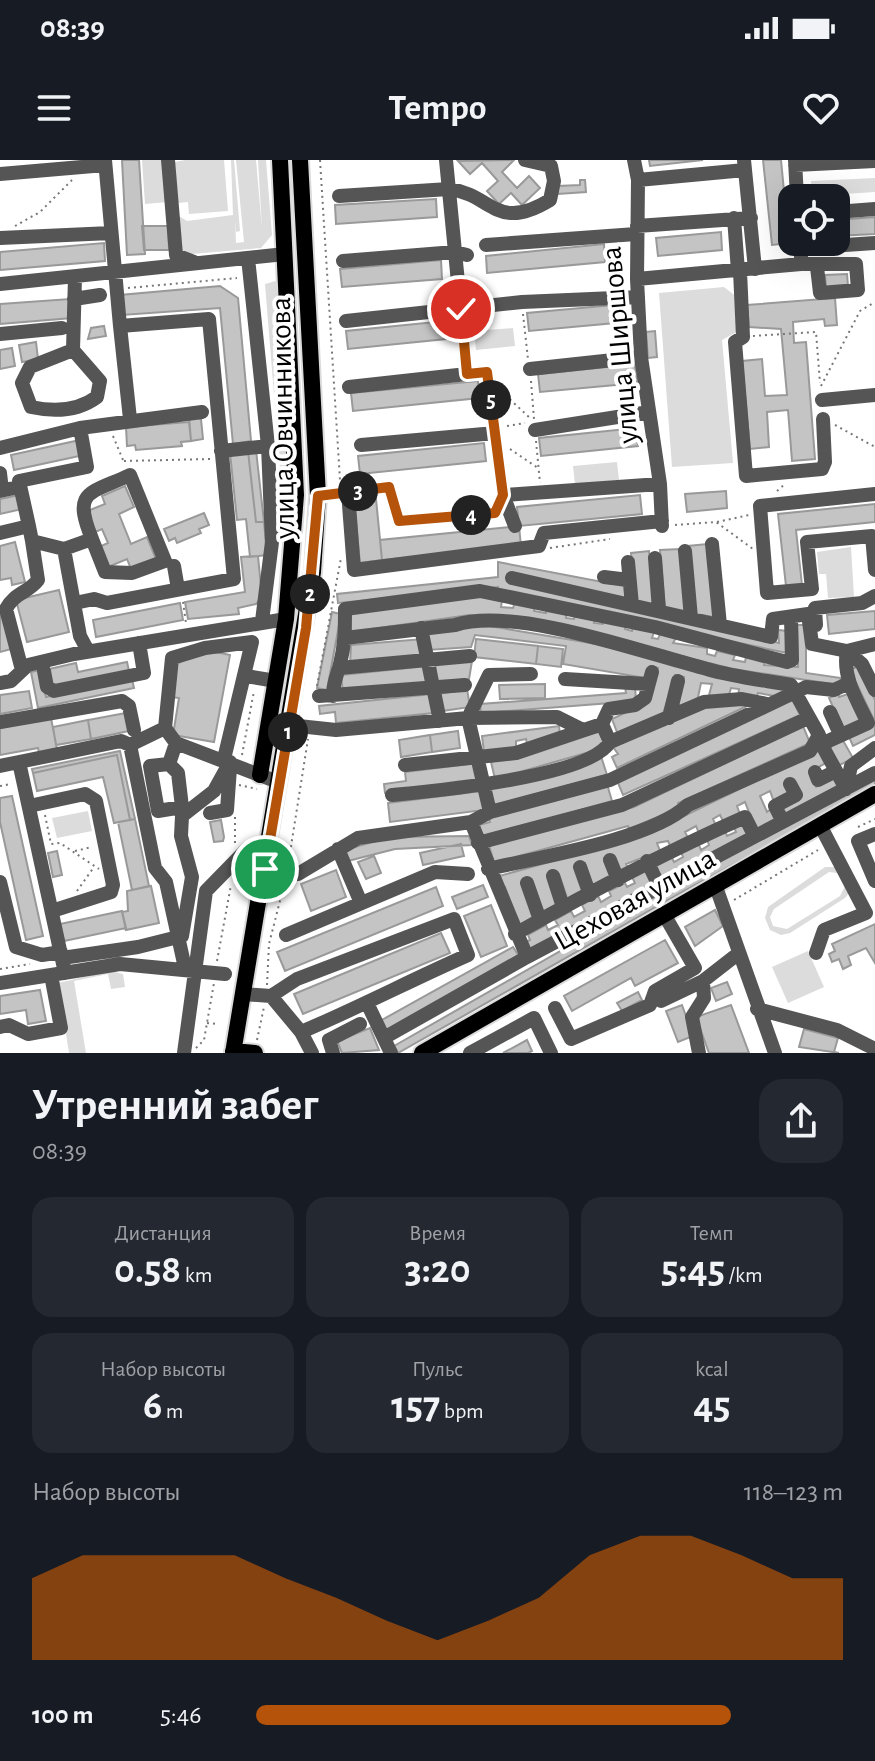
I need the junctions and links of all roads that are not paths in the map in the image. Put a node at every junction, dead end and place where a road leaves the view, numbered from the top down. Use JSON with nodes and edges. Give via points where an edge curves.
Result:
{"nodes":[{"id":1,"x":168,"y":160,"type":"edge"},
{"id":2,"x":280,"y":160,"type":"edge"},
{"id":3,"x":300,"y":160,"type":"edge"},
{"id":4,"x":446,"y":160,"type":"edge"},
{"id":5,"x":525,"y":160,"type":"edge"},
{"id":6,"x":634,"y":160,"type":"edge"},
{"id":7,"x":875,"y":161,"type":"edge"},
{"id":8,"x":105,"y":162,"type":"edge"},
{"id":9,"x":795,"y":163,"type":"edge"},
{"id":10,"x":745,"y":165,"type":"edge"},
{"id":11,"x":0,"y":174,"type":"edge"},
{"id":12,"x":638,"y":180,"type":"junction"},
{"id":13,"x":796,"y":184,"type":"edge"},
{"id":14,"x":449,"y":189,"type":"junction"},
{"id":15,"x":339,"y":196,"type":"dead end"},
{"id":16,"x":875,"y":209,"type":"edge"},
{"id":17,"x":850,"y":211,"type":"edge"},
{"id":18,"x":734,"y":218,"type":"junction"},
{"id":19,"x":751,"y":218,"type":"junction"},
{"id":20,"x":637,"y":230,"type":"junction"},
{"id":21,"x":111,"y":233,"type":"junction"},
{"id":22,"x":0,"y":238,"type":"edge"},
{"id":23,"x":875,"y":243,"type":"edge"},
{"id":24,"x":850,"y":244,"type":"edge"},
{"id":25,"x":486,"y":245,"type":"dead end"},
{"id":26,"x":461,"y":253,"type":"junction"},
{"id":27,"x":285,"y":254,"type":"junction"},
{"id":28,"x":801,"y":256,"type":"edge"},
{"id":29,"x":248,"y":258,"type":"junction"},
{"id":30,"x":343,"y":261,"type":"dead end"},
{"id":31,"x":198,"y":264,"type":"junction"},
{"id":32,"x":801,"y":264,"type":"junction"},
{"id":33,"x":817,"y":267,"type":"dead end"},
{"id":34,"x":745,"y":270,"type":"junction"},
{"id":35,"x":114,"y":274,"type":"junction"},
{"id":36,"x":75,"y":277,"type":"junction"},
{"id":37,"x":637,"y":279,"type":"junction"},
{"id":38,"x":0,"y":284,"type":"edge"},
{"id":39,"x":100,"y":295,"type":"dead end"},
{"id":40,"x":638,"y":297,"type":"junction"},
{"id":41,"x":74,"y":299,"type":"junction"},
{"id":42,"x":461,"y":309,"type":"junction"},
{"id":43,"x":346,"y":321,"type":"dead end"},
{"id":44,"x":120,"y":326,"type":"junction"},
{"id":45,"x":62,"y":328,"type":"dead end"},
{"id":46,"x":0,"y":334,"type":"edge"},
{"id":47,"x":73,"y":350,"type":"junction"},
{"id":48,"x":641,"y":357,"type":"junction"},
{"id":49,"x":530,"y":369,"type":"road end"},
{"id":50,"x":467,"y":374,"type":"junction"},
{"id":51,"x":349,"y":387,"type":"dead end"},
{"id":52,"x":875,"y":395,"type":"edge"},
{"id":53,"x":822,"y":400,"type":"road end"},
{"id":54,"x":202,"y":412,"type":"dead end"},
{"id":55,"x":649,"y":412,"type":"junction"},
{"id":56,"x":130,"y":419,"type":"junction"},
{"id":57,"x":823,"y":419,"type":"road end"},
{"id":58,"x":535,"y":426,"type":"road end"},
{"id":59,"x":80,"y":428,"type":"junction"},
{"id":60,"x":495,"y":433,"type":"junction"},
{"id":61,"x":361,"y":445,"type":"dead end"},
{"id":62,"x":268,"y":446,"type":"junction"},
{"id":63,"x":0,"y":448,"type":"edge"},
{"id":64,"x":221,"y":455,"type":"junction"},
{"id":65,"x":0,"y":473,"type":"edge"},
{"id":66,"x":660,"y":484,"type":"junction"},
{"id":67,"x":19,"y":487,"type":"junction"},
{"id":68,"x":1,"y":490,"type":"edge"},
{"id":69,"x":348,"y":492,"type":"junction"},
{"id":70,"x":875,"y":494,"type":"edge"},
{"id":71,"x":503,"y":495,"type":"junction"},
{"id":72,"x":318,"y":496,"type":"junction"},
{"id":73,"x":515,"y":526,"type":"dead end"},
{"id":74,"x":0,"y":533,"type":"edge"},
{"id":75,"x":30,"y":534,"type":"junction"},
{"id":76,"x":92,"y":539,"type":"junction"},
{"id":77,"x":712,"y":544,"type":"dead end"},
{"id":78,"x":64,"y":549,"type":"junction"},
{"id":79,"x":685,"y":551,"type":"dead end"},
{"id":80,"x":655,"y":558,"type":"dead end"},
{"id":81,"x":628,"y":562,"type":"dead end"},
{"id":82,"x":174,"y":566,"type":"dead end"},
{"id":83,"x":875,"y":570,"type":"edge"},
{"id":84,"x":604,"y":577,"type":"dead end"},
{"id":85,"x":512,"y":578,"type":"dead end"},
{"id":86,"x":629,"y":580,"type":"junction"},
{"id":87,"x":180,"y":589,"type":"junction"},
{"id":88,"x":875,"y":596,"type":"edge"},
{"id":89,"x":75,"y":603,"type":"junction"},
{"id":90,"x":632,"y":605,"type":"junction"},
{"id":91,"x":659,"y":610,"type":"junction"},
{"id":92,"x":791,"y":617,"type":"junction"},
{"id":93,"x":691,"y":618,"type":"junction"},
{"id":94,"x":286,"y":619,"type":"junction"},
{"id":95,"x":262,"y":621,"type":"junction"},
{"id":96,"x":720,"y":625,"type":"junction"},
{"id":97,"x":421,"y":628,"type":"junction"},
{"id":98,"x":345,"y":638,"type":"junction"},
{"id":99,"x":139,"y":643,"type":"junction"},
{"id":100,"x":875,"y":644,"type":"edge"},
{"id":101,"x":818,"y":645,"type":"junction"},
{"id":102,"x":88,"y":651,"type":"junction"},
{"id":103,"x":847,"y":651,"type":"junction"},
{"id":104,"x":470,"y":656,"type":"dead end"},
{"id":105,"x":430,"y":659,"type":"junction"},
{"id":106,"x":339,"y":668,"type":"junction"},
{"id":107,"x":870,"y":668,"type":"edge"},
{"id":108,"x":22,"y":670,"type":"junction"},
{"id":109,"x":44,"y":671,"type":"dead end"},
{"id":110,"x":531,"y":674,"type":"dead end"},
{"id":111,"x":251,"y":676,"type":"junction"},
{"id":112,"x":565,"y":679,"type":"dead end"},
{"id":113,"x":276,"y":681,"type":"junction"},
{"id":114,"x":678,"y":681,"type":"dead end"},
{"id":115,"x":0,"y":683,"type":"edge"},
{"id":116,"x":849,"y":683,"type":"junction"},
{"id":117,"x":465,"y":685,"type":"dead end"},
{"id":118,"x":434,"y":688,"type":"junction"},
{"id":119,"x":875,"y":690,"type":"edge"},
{"id":120,"x":797,"y":693,"type":"junction"},
{"id":121,"x":767,"y":704,"type":"junction"},
{"id":122,"x":830,"y":712,"type":"dead end"},
{"id":123,"x":468,"y":718,"type":"junction"},
{"id":124,"x":669,"y":718,"type":"junction"},
{"id":125,"x":808,"y":718,"type":"junction"},
{"id":126,"x":440,"y":721,"type":"junction"},
{"id":127,"x":0,"y":722,"type":"edge"},
{"id":128,"x":602,"y":724,"type":"junction"},
{"id":129,"x":289,"y":725,"type":"junction"},
{"id":130,"x":165,"y":728,"type":"junction"},
{"id":131,"x":583,"y":730,"type":"junction"},
{"id":132,"x":840,"y":734,"type":"junction"},
{"id":133,"x":132,"y":738,"type":"junction"},
{"id":134,"x":610,"y":742,"type":"junction"},
{"id":135,"x":176,"y":743,"type":"junction"},
{"id":136,"x":875,"y":748,"type":"edge"},
{"id":137,"x":478,"y":756,"type":"junction"},
{"id":138,"x":19,"y":762,"type":"junction"},
{"id":139,"x":231,"y":762,"type":"junction"},
{"id":140,"x":169,"y":764,"type":"dead end"},
{"id":141,"x":405,"y":765,"type":"dead end"},
{"id":142,"x":0,"y":766,"type":"edge"},
{"id":143,"x":836,"y":771,"type":"junction"},
{"id":144,"x":815,"y":772,"type":"dead end"},
{"id":145,"x":875,"y":773,"type":"edge"},
{"id":146,"x":259,"y":782,"type":"junction"},
{"id":147,"x":279,"y":783,"type":"junction"},
{"id":148,"x":790,"y":784,"type":"dead end"},
{"id":149,"x":485,"y":786,"type":"junction"},
{"id":150,"x":846,"y":789,"type":"junction"},
{"id":151,"x":875,"y":794,"type":"edge"},
{"id":152,"x":392,"y":795,"type":"dead end"},
{"id":153,"x":36,"y":805,"type":"junction"},
{"id":154,"x":490,"y":812,"type":"junction"},
{"id":155,"x":210,"y":813,"type":"dead end"},
{"id":156,"x":782,"y":820,"type":"junction"},
{"id":157,"x":471,"y":822,"type":"junction"},
{"id":158,"x":821,"y":827,"type":"junction"},
{"id":159,"x":875,"y":834,"type":"edge"},
{"id":160,"x":754,"y":835,"type":"junction"},
{"id":161,"x":478,"y":843,"type":"junction"},
{"id":162,"x":338,"y":849,"type":"junction"},
{"id":163,"x":241,"y":853,"type":"road end"},
{"id":164,"x":610,"y":860,"type":"dead end"},
{"id":165,"x":647,"y":861,"type":"junction"},
{"id":166,"x":580,"y":867,"type":"dead end"},
{"id":167,"x":265,"y":869,"type":"junction"},
{"id":168,"x":488,"y":869,"type":"junction"},
{"id":169,"x":468,"y":874,"type":"dead end"},
{"id":170,"x":553,"y":876,"type":"dead end"},
{"id":171,"x":192,"y":877,"type":"junction"},
{"id":172,"x":618,"y":880,"type":"junction"},
{"id":173,"x":875,"y":881,"type":"edge"},
{"id":174,"x":0,"y":882,"type":"edge"},
{"id":175,"x":166,"y":882,"type":"junction"},
{"id":176,"x":527,"y":883,"type":"dead end"},
{"id":177,"x":716,"y":887,"type":"junction"},
{"id":178,"x":660,"y":888,"type":"junction"},
{"id":179,"x":590,"y":895,"type":"junction"},
{"id":180,"x":361,"y":903,"type":"junction"},
{"id":181,"x":563,"y":907,"type":"junction"},
{"id":182,"x":52,"y":911,"type":"junction"},
{"id":183,"x":665,"y":916,"type":"junction"},
{"id":184,"x":185,"y":918,"type":"junction"},
{"id":185,"x":540,"y":920,"type":"junction"},
{"id":186,"x":202,"y":921,"type":"junction"},
{"id":187,"x":515,"y":934,"type":"junction"},
{"id":188,"x":286,"y":935,"type":"dead end"},
{"id":189,"x":178,"y":940,"type":"junction"},
{"id":190,"x":739,"y":953,"type":"junction"},
{"id":191,"x":816,"y":953,"type":"dead end"},
{"id":192,"x":527,"y":957,"type":"junction"},
{"id":193,"x":60,"y":964,"type":"junction"},
{"id":194,"x":190,"y":969,"type":"junction"},
{"id":195,"x":220,"y":974,"type":"road end"},
{"id":196,"x":703,"y":981,"type":"junction"},
{"id":197,"x":0,"y":983,"type":"edge"},
{"id":198,"x":243,"y":994,"type":"junction"},
{"id":199,"x":271,"y":996,"type":"junction"},
{"id":200,"x":661,"y":1001,"type":"dead end"},
{"id":201,"x":368,"y":1005,"type":"junction"},
{"id":202,"x":555,"y":1008,"type":"dead end"},
{"id":203,"x":757,"y":1009,"type":"junction"},
{"id":204,"x":360,"y":1024,"type":"dead end"},
{"id":205,"x":0,"y":1027,"type":"edge"},
{"id":206,"x":301,"y":1032,"type":"junction"},
{"id":207,"x":389,"y":1035,"type":"dead end"},
{"id":208,"x":258,"y":1045,"type":"edge"},
{"id":209,"x":875,"y":1049,"type":"edge"},
{"id":210,"x":186,"y":1052,"type":"edge"},
{"id":211,"x":233,"y":1052,"type":"edge"},
{"id":212,"x":324,"y":1052,"type":"edge"},
{"id":213,"x":391,"y":1053,"type":"edge"},
{"id":214,"x":422,"y":1053,"type":"edge"},
{"id":215,"x":470,"y":1053,"type":"edge"},
{"id":216,"x":551,"y":1053,"type":"edge"},
{"id":217,"x":699,"y":1053,"type":"edge"},
{"id":218,"x":775,"y":1053,"type":"edge"}],
"edges":[{"from":1,"to":31,"type":"street","via":[[176,255]]},
{"from":2,"to":27,"type":"main road","name":"улица Овчинникова"},
{"from":3,"to":72,"type":"main road","name":"улица Овчинникова"},
{"from":4,"to":14,"type":"street"},
{"from":5,"to":14,"type":"street","via":[[551,166],[554,181],[550,200],[530,212],[492,210]]},
{"from":6,"to":12,"type":"street","name":"улица Ширшова"},
{"from":7,"to":9,"type":"street"},
{"from":8,"to":11,"type":"street"},
{"from":8,"to":21,"type":"street"},
{"from":9,"to":13,"type":"street"},
{"from":10,"to":12,"type":"street"},
{"from":10,"to":19,"type":"street"},
{"from":12,"to":20,"type":"street","name":"улица Ширшова"},
{"from":14,"to":15,"type":"street"},
{"from":14,"to":26,"type":"street"},
{"from":16,"to":17,"type":"street"},
{"from":18,"to":19,"type":"street"},
{"from":18,"to":20,"type":"street"},
{"from":18,"to":34,"type":"street"},
{"from":19,"to":34,"type":"street"},
{"from":20,"to":25,"type":"street"},
{"from":20,"to":37,"type":"street","name":"улица Ширшова"},
{"from":21,"to":22,"type":"street"},
{"from":21,"to":35,"type":"street"},
{"from":23,"to":24,"type":"street"},
{"from":26,"to":30,"type":"street"},
{"from":26,"to":42,"type":"street"},
{"from":27,"to":29,"type":"street"},
{"from":27,"to":94,"type":"main road","name":"улица Овчинникова","via":[[296,495]]},
{"from":28,"to":32,"type":"street"},
{"from":29,"to":31,"type":"street"},
{"from":29,"to":62,"type":"street"},
{"from":31,"to":35,"type":"street"},
{"from":32,"to":33,"type":"street"},
{"from":32,"to":34,"type":"street"},
{"from":34,"to":37,"type":"street"},
{"from":34,"to":57,"type":"street","via":[[743,337],[735,342],[746,476],[822,469]]},
{"from":35,"to":36,"type":"street"},
{"from":35,"to":44,"type":"street"},
{"from":36,"to":38,"type":"street"},
{"from":36,"to":41,"type":"street"},
{"from":37,"to":40,"type":"street","name":"улица Ширшова"},
{"from":39,"to":41,"type":"street"},
{"from":40,"to":42,"type":"street"},
{"from":40,"to":48,"type":"street","name":"улица Ширшова"},
{"from":41,"to":47,"type":"street"},
{"from":42,"to":43,"type":"street"},
{"from":42,"to":50,"type":"street"},
{"from":44,"to":56,"type":"street"},
{"from":44,"to":64,"type":"street","via":[[209,319]]},
{"from":45,"to":46,"type":"street"},
{"from":47,"to":47,"type":"street","via":[[100,381],[97,397],[76,408],[31,407],[22,383],[30,367]]},
{"from":48,"to":49,"type":"street"},
{"from":48,"to":55,"type":"street","name":"улица Ширшова"},
{"from":50,"to":51,"type":"street"},
{"from":50,"to":60,"type":"street","via":[[487,372]]},
{"from":52,"to":53,"type":"street"},
{"from":54,"to":56,"type":"street"},
{"from":55,"to":58,"type":"street"},
{"from":55,"to":66,"type":"street","name":"улица Ширшова"},
{"from":56,"to":59,"type":"street"},
{"from":59,"to":63,"type":"street"},
{"from":59,"to":67,"type":"street","via":[[87,467],[19,481]]},
{"from":60,"to":61,"type":"street"},
{"from":60,"to":71,"type":"street"},
{"from":62,"to":64,"type":"street"},
{"from":62,"to":95,"type":"street","via":[[272,542]]},
{"from":64,"to":87,"type":"street","via":[[234,579]]},
{"from":65,"to":68,"type":"street"},
{"from":66,"to":69,"type":"street","name":"улица Ширшова","via":[[662,524],[544,533],[539,546],[354,570]]},
{"from":66,"to":71,"type":"street"},
{"from":67,"to":68,"type":"street"},
{"from":67,"to":75,"type":"street"},
{"from":69,"to":71,"type":"street","via":[[389,487],[399,521],[495,513]]},
{"from":69,"to":72,"type":"street"},
{"from":70,"to":83,"type":"street","via":[[760,506],[767,593],[812,589],[807,542],[872,536]]},
{"from":71,"to":73,"type":"street"},
{"from":72,"to":129,"type":"main road","name":"улица Овчинникова","via":[[313,572]]},
{"from":74,"to":75,"type":"street"},
{"from":75,"to":78,"type":"street"},
{"from":75,"to":108,"type":"street","via":[[38,580],[32,589],[12,597],[6,609]]},
{"from":76,"to":76,"type":"street","via":[[105,572],[132,573],[165,561],[127,468],[82,503]]},
{"from":76,"to":78,"type":"street"},
{"from":77,"to":96,"type":"street"},
{"from":78,"to":89,"type":"street"},
{"from":79,"to":93,"type":"street"},
{"from":80,"to":91,"type":"street"},
{"from":81,"to":86,"type":"street"},
{"from":82,"to":87,"type":"street"},
{"from":84,"to":86,"type":"street"},
{"from":85,"to":90,"type":"street"},
{"from":86,"to":90,"type":"street"},
{"from":87,"to":89,"type":"street","via":[[107,603]]},
{"from":88,"to":101,"type":"street","via":[[862,603],[815,608]]},
{"from":89,"to":102,"type":"street"},
{"from":90,"to":91,"type":"street"},
{"from":91,"to":93,"type":"street"},
{"from":92,"to":96,"type":"street","via":[[773,619],[771,637]]},
{"from":92,"to":98,"type":"street","via":[[792,660],[787,662],[655,627],[480,591],[345,609]]},
{"from":92,"to":101,"type":"street","via":[[808,614],[812,644]]},
{"from":93,"to":96,"type":"street"},
{"from":94,"to":95,"type":"street"},
{"from":94,"to":113,"type":"main road","name":"улица Овчинникова"},
{"from":95,"to":99,"type":"street"},
{"from":97,"to":98,"type":"street"},
{"from":97,"to":105,"type":"street"},
{"from":97,"to":120,"type":"street","via":[[472,620],[528,625],[791,685]]},
{"from":98,"to":106,"type":"street"},
{"from":99,"to":102,"type":"street"},
{"from":99,"to":109,"type":"street","via":[[144,673],[54,691],[47,687]]},
{"from":100,"to":103,"type":"street"},
{"from":101,"to":103,"type":"street"},
{"from":102,"to":108,"type":"street"},
{"from":103,"to":107,"type":"street"},
{"from":103,"to":116,"type":"street"},
{"from":104,"to":105,"type":"street"},
{"from":105,"to":106,"type":"street"},
{"from":105,"to":118,"type":"street"},
{"from":106,"to":118,"type":"street","via":[[326,696]]},
{"from":107,"to":119,"type":"street"},
{"from":108,"to":115,"type":"street"},
{"from":110,"to":123,"type":"street","via":[[489,675]]},
{"from":111,"to":113,"type":"street"},
{"from":111,"to":130,"type":"street","via":[[252,642],[172,658]]},
{"from":111,"to":139,"type":"street"},
{"from":112,"to":128,"type":"street","via":[[650,678],[645,698],[609,709]]},
{"from":113,"to":146,"type":"main road","name":"улица Овчинникова"},
{"from":114,"to":124,"type":"street"},
{"from":116,"to":120,"type":"street","via":[[834,690],[806,687]]},
{"from":116,"to":132,"type":"street","via":[[868,723]]},
{"from":117,"to":118,"type":"street"},
{"from":118,"to":126,"type":"street"},
{"from":120,"to":121,"type":"street"},
{"from":120,"to":125,"type":"street"},
{"from":121,"to":124,"type":"street","via":[[706,695]]},
{"from":121,"to":154,"type":"street","via":[[610,780]]},
{"from":122,"to":132,"type":"street"},
{"from":123,"to":126,"type":"street"},
{"from":123,"to":131,"type":"street","via":[[557,717]]},
{"from":123,"to":137,"type":"street"},
{"from":124,"to":134,"type":"street"},
{"from":125,"to":161,"type":"street","via":[[622,805]]},
{"from":125,"to":168,"type":"street","via":[[819,735],[810,751],[678,814],[642,830]]},
{"from":126,"to":129,"type":"street","via":[[336,730]]},
{"from":127,"to":133,"type":"street","via":[[122,701],[129,706]]},
{"from":128,"to":131,"type":"street"},
{"from":128,"to":134,"type":"street"},
{"from":129,"to":147,"type":"main road","name":"улица Овчинникова"},
{"from":130,"to":133,"type":"street"},
{"from":130,"to":135,"type":"street"},
{"from":131,"to":137,"type":"street","via":[[516,753]]},
{"from":132,"to":143,"type":"street","via":[[824,749]]},
{"from":133,"to":138,"type":"street"},
{"from":133,"to":175,"type":"street","via":[[155,868]]},
{"from":134,"to":149,"type":"street","via":[[604,752],[590,757]]},
{"from":135,"to":139,"type":"street"},
{"from":135,"to":140,"type":"street"},
{"from":136,"to":150,"type":"street","via":[[851,766]]},
{"from":137,"to":141,"type":"street"},
{"from":137,"to":149,"type":"street"},
{"from":138,"to":142,"type":"street"},
{"from":138,"to":153,"type":"street"},
{"from":139,"to":146,"type":"street"},
{"from":139,"to":155,"type":"street","via":[[227,810]]},
{"from":139,"to":171,"type":"street","via":[[214,791],[182,816],[181,836]]},
{"from":143,"to":144,"type":"street","via":[[818,780]]},
{"from":143,"to":150,"type":"street"},
{"from":145,"to":150,"type":"street"},
{"from":146,"to":147,"type":"street"},
{"from":147,"to":167,"type":"main road","name":"улица Овчинникова"},
{"from":148,"to":156,"type":"street","via":[[796,795],[770,802]]},
{"from":149,"to":152,"type":"street"},
{"from":149,"to":154,"type":"street"},
{"from":150,"to":156,"type":"street"},
{"from":151,"to":158,"type":"main road","name":"Цеховая улица"},
{"from":153,"to":182,"type":"street"},
{"from":153,"to":182,"type":"street","via":[[92,796],[112,877],[111,892]]},
{"from":154,"to":157,"type":"street"},
{"from":156,"to":160,"type":"street"},
{"from":157,"to":161,"type":"street"},
{"from":157,"to":162,"type":"street","via":[[390,831]]},
{"from":158,"to":177,"type":"main road","name":"Цеховая улица"},
{"from":158,"to":191,"type":"street","via":[[866,913],[824,930]]},
{"from":159,"to":173,"type":"street","via":[[858,841]]},
{"from":160,"to":165,"type":"street","via":[[743,812]]},
{"from":160,"to":178,"type":"street"},
{"from":161,"to":168,"type":"street"},
{"from":162,"to":167,"type":"street","via":[[298,874]]},
{"from":162,"to":180,"type":"street"},
{"from":163,"to":186,"type":"street","via":[[206,891]]},
{"from":164,"to":172,"type":"street"},
{"from":165,"to":172,"type":"street"},
{"from":165,"to":178,"type":"street"},
{"from":166,"to":179,"type":"street"},
{"from":167,"to":198,"type":"main road","name":"улица Овчинникова"},
{"from":168,"to":187,"type":"street"},
{"from":169,"to":180,"type":"street","via":[[435,872]]},
{"from":170,"to":181,"type":"street"},
{"from":171,"to":175,"type":"street","via":[[170,874]]},
{"from":171,"to":184,"type":"street"},
{"from":172,"to":179,"type":"street"},
{"from":174,"to":193,"type":"street","via":[[16,947]]},
{"from":175,"to":189,"type":"street"},
{"from":176,"to":185,"type":"street"},
{"from":177,"to":183,"type":"main road","name":"Цеховая улица"},
{"from":177,"to":190,"type":"street"},
{"from":178,"to":192,"type":"street"},
{"from":179,"to":181,"type":"street"},
{"from":180,"to":188,"type":"street"},
{"from":181,"to":185,"type":"street"},
{"from":182,"to":193,"type":"street"},
{"from":183,"to":202,"type":"street","via":[[695,968],[655,991],[650,1005],[571,1039]]},
{"from":183,"to":214,"type":"main road","name":"Цеховая улица"},
{"from":184,"to":186,"type":"street"},
{"from":184,"to":189,"type":"street"},
{"from":185,"to":187,"type":"street"},
{"from":186,"to":194,"type":"street"},
{"from":187,"to":192,"type":"street"},
{"from":189,"to":193,"type":"street"},
{"from":189,"to":194,"type":"street"},
{"from":190,"to":196,"type":"street"},
{"from":190,"to":203,"type":"street"},
{"from":192,"to":207,"type":"street"},
{"from":193,"to":194,"type":"street"},
{"from":193,"to":197,"type":"street"},
{"from":193,"to":205,"type":"street","via":[[61,1028],[28,1034],[9,1025]]},
{"from":194,"to":195,"type":"street"},
{"from":194,"to":210,"type":"street"},
{"from":196,"to":200,"type":"street"},
{"from":196,"to":217,"type":"street","via":[[704,998],[692,1017]]},
{"from":198,"to":199,"type":"street"},
{"from":198,"to":211,"type":"main road","name":"улица Овчинникова"},
{"from":199,"to":201,"type":"street","via":[[297,979],[454,919],[468,955]]},
{"from":199,"to":206,"type":"street"},
{"from":201,"to":206,"type":"street"},
{"from":201,"to":213,"type":"street"},
{"from":203,"to":209,"type":"street","via":[[837,1030]]},
{"from":203,"to":218,"type":"street"},
{"from":204,"to":212,"type":"street","via":[[329,1040]]},
{"from":206,"to":212,"type":"street"},
{"from":208,"to":211,"type":"main road"},
{"from":215,"to":216,"type":"street","via":[[534,1018]]}]}
